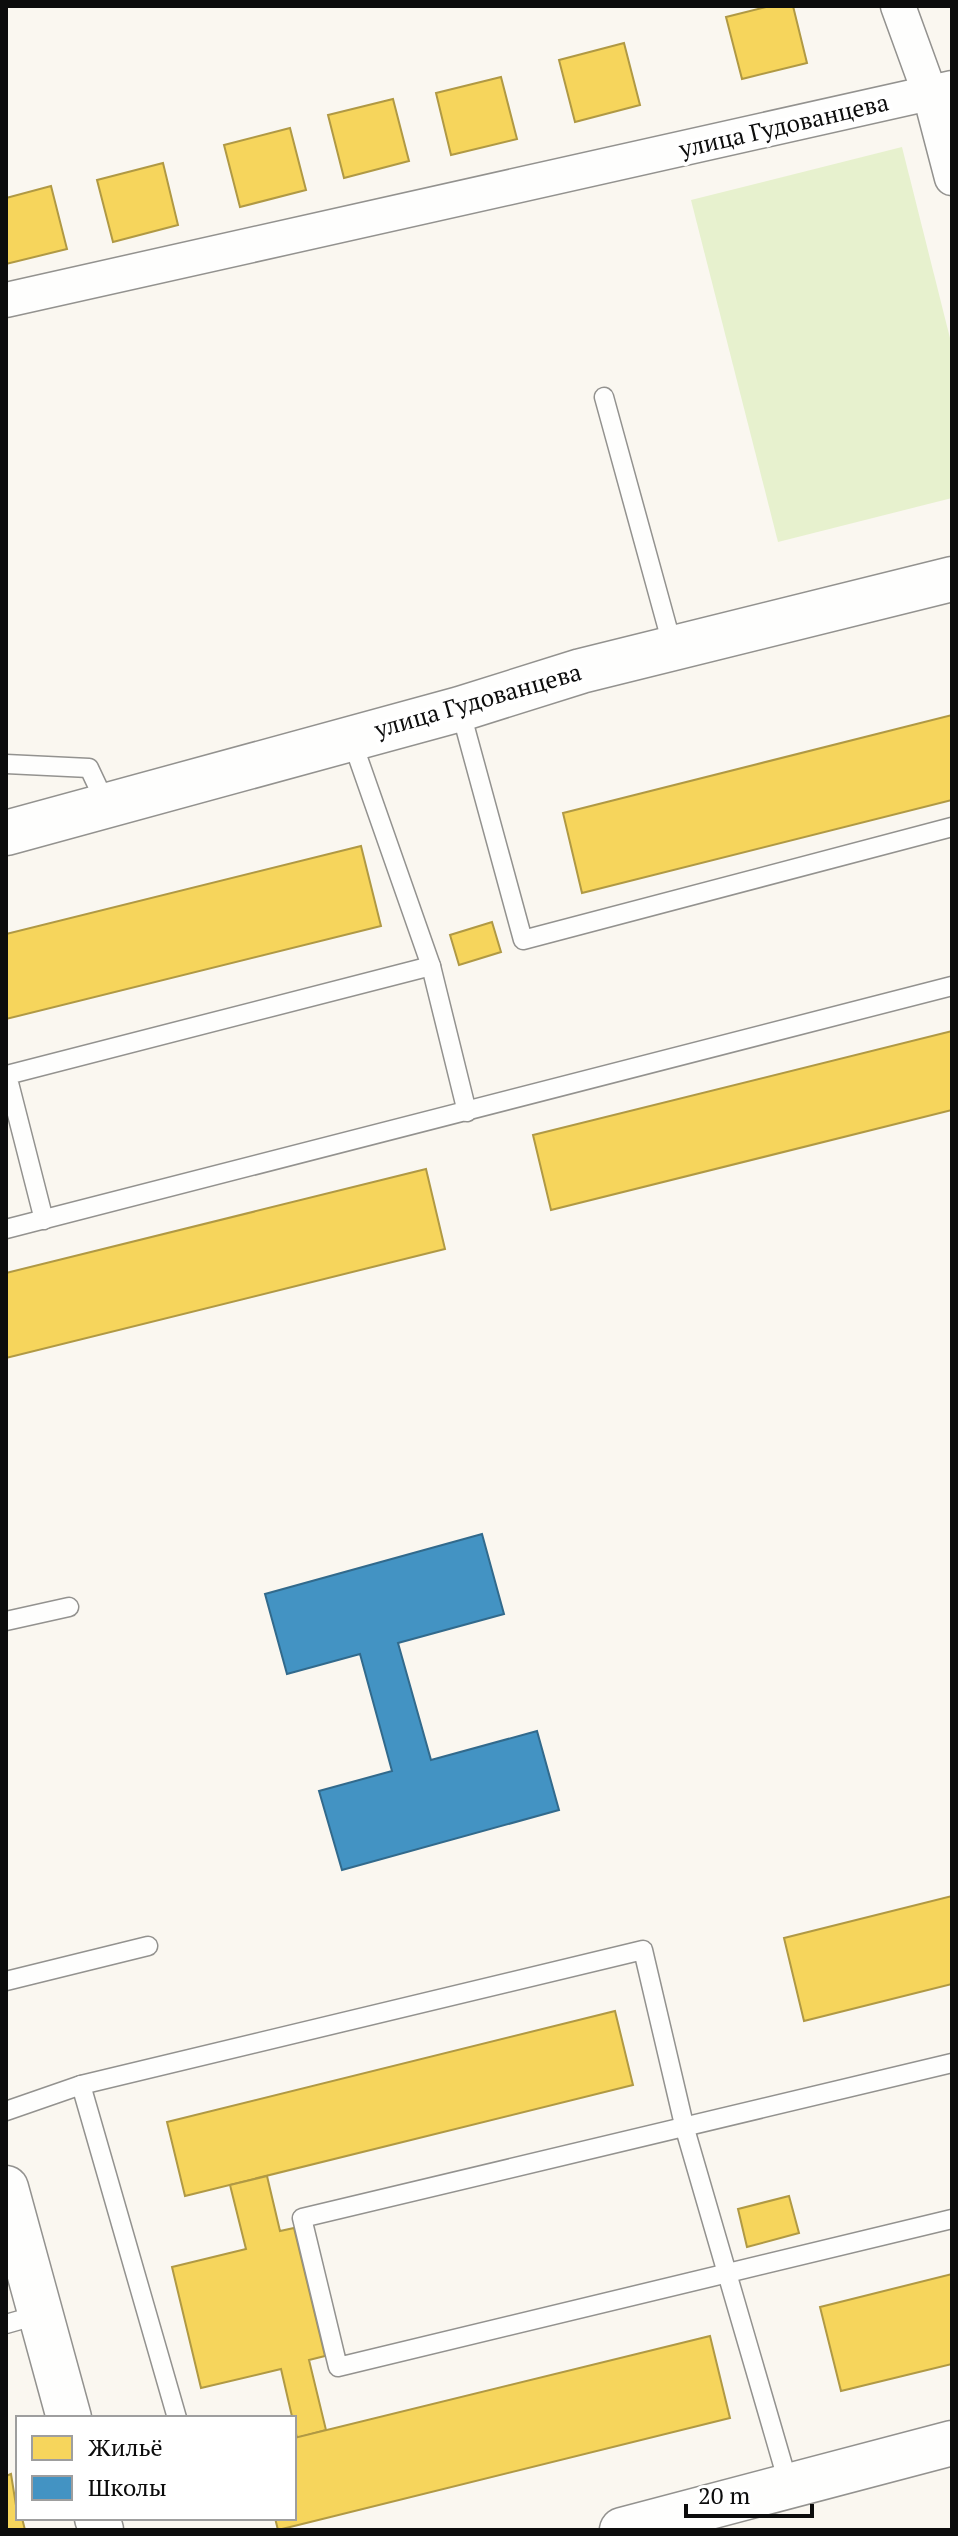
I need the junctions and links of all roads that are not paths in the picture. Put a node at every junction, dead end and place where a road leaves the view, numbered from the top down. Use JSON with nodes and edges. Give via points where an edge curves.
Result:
{"nodes":[{"id":1,"x":898,"y":6,"type":"edge"},
{"id":2,"x":941,"y":91,"type":"edge"},
{"id":3,"x":952,"y":178,"type":"edge"},
{"id":4,"x":6,"y":300,"type":"edge"},
{"id":5,"x":604,"y":397,"type":"dead end"},
{"id":6,"x":952,"y":579,"type":"edge"},
{"id":7,"x":673,"y":648,"type":"junction"},
{"id":8,"x":460,"y":709,"type":"junction"},
{"id":9,"x":351,"y":738,"type":"junction"},
{"id":10,"x":6,"y":764,"type":"edge"},
{"id":11,"x":106,"y":804,"type":"junction"},
{"id":12,"x":952,"y":827,"type":"edge"},
{"id":13,"x":6,"y":833,"type":"edge"},
{"id":14,"x":431,"y":966,"type":"junction"},
{"id":15,"x":952,"y":986,"type":"edge"},
{"id":16,"x":467,"y":1112,"type":"junction"},
{"id":17,"x":44,"y":1220,"type":"junction"},
{"id":18,"x":6,"y":1229,"type":"edge"},
{"id":19,"x":69,"y":1607,"type":"dead end"},
{"id":20,"x":6,"y":1621,"type":"edge"},
{"id":21,"x":148,"y":1946,"type":"dead end"},
{"id":22,"x":6,"y":1981,"type":"edge"},
{"id":23,"x":952,"y":2063,"type":"edge"},
{"id":24,"x":81,"y":2085,"type":"junction"},
{"id":25,"x":6,"y":2111,"type":"edge"},
{"id":26,"x":685,"y":2129,"type":"junction"},
{"id":27,"x":6,"y":2188,"type":"edge"},
{"id":28,"x":952,"y":2219,"type":"edge"},
{"id":29,"x":726,"y":2274,"type":"junction"},
{"id":30,"x":24,"y":2319,"type":"edge"},
{"id":31,"x":68,"y":2416,"type":"edge"},
{"id":32,"x":176,"y":2416,"type":"edge"},
{"id":33,"x":952,"y":2443,"type":"edge"},
{"id":34,"x":789,"y":2486,"type":"junction"},
{"id":35,"x":622,"y":2530,"type":"edge"}],
"edges":[{"from":1,"to":2,"type":"street"},
{"from":2,"to":3,"type":"street"},
{"from":2,"to":4,"type":"street","name":"улица Гудованцева"},
{"from":5,"to":7,"type":"lane"},
{"from":6,"to":7,"type":"street","name":"улица Гудованцева"},
{"from":7,"to":8,"type":"street","name":"улица Гудованцева"},
{"from":8,"to":9,"type":"street","name":"улица Гудованцева"},
{"from":8,"to":12,"type":"lane","via":[[523,940]]},
{"from":9,"to":11,"type":"street","name":"улица Гудованцева"},
{"from":9,"to":14,"type":"lane"},
{"from":10,"to":11,"type":"lane","via":[[89,768]]},
{"from":11,"to":13,"type":"street","name":"улица Гудованцева"},
{"from":14,"to":16,"type":"lane"},
{"from":14,"to":17,"type":"lane","via":[[7,1075]]},
{"from":15,"to":16,"type":"lane"},
{"from":16,"to":17,"type":"lane"},
{"from":17,"to":18,"type":"lane"},
{"from":19,"to":20,"type":"lane"},
{"from":21,"to":22,"type":"lane"},
{"from":23,"to":26,"type":"lane"},
{"from":24,"to":25,"type":"lane"},
{"from":24,"to":26,"type":"lane","via":[[643,1950]]},
{"from":24,"to":32,"type":"lane"},
{"from":26,"to":29,"type":"lane"},
{"from":26,"to":29,"type":"lane","via":[[302,2218],[338,2367]]},
{"from":27,"to":30,"type":"street"},
{"from":28,"to":29,"type":"lane"},
{"from":29,"to":34,"type":"lane"},
{"from":30,"to":31,"type":"street"},
{"from":33,"to":34,"type":"street"},
{"from":34,"to":35,"type":"street"}]}
